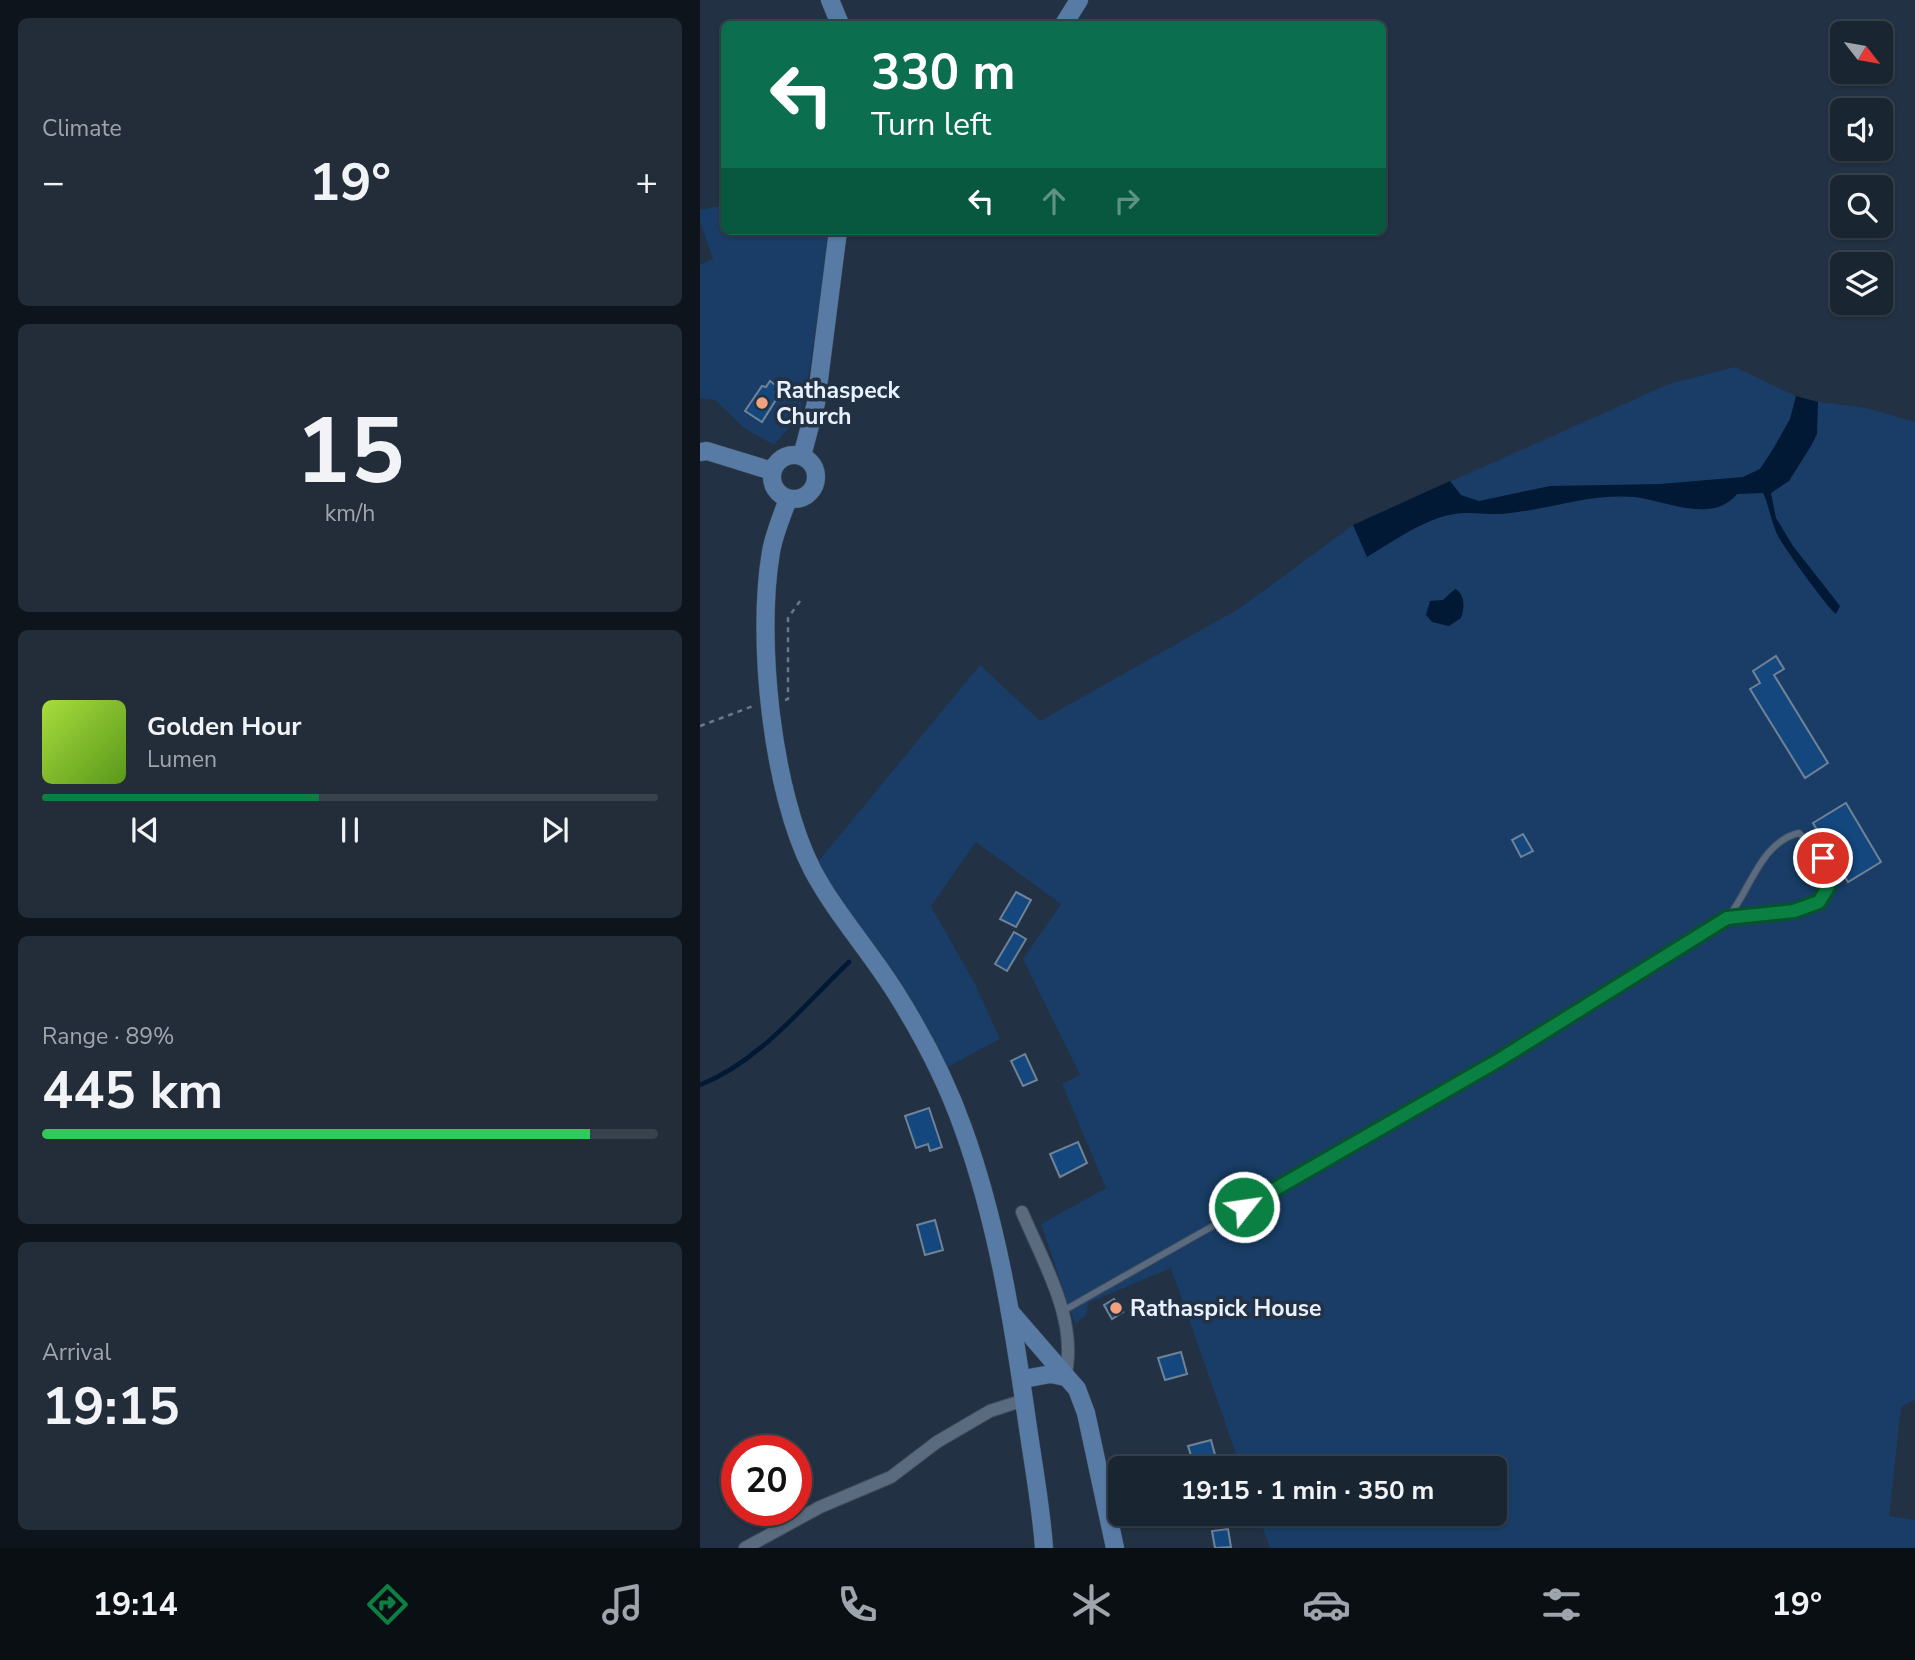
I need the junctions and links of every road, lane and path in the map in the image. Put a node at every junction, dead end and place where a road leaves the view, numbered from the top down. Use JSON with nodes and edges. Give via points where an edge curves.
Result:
{"nodes":[{"id":1,"x":830,"y":0,"type":"edge"},
{"id":2,"x":1079,"y":0,"type":"edge"},
{"id":3,"x":839,"y":21,"type":"edge"},
{"id":4,"x":1066,"y":21,"type":"edge"},
{"id":5,"x":837,"y":235,"type":"edge"},
{"id":6,"x":700,"y":452,"type":"edge"},
{"id":7,"x":802,"y":456,"type":"junction"},
{"id":8,"x":772,"y":471,"type":"junction"},
{"id":9,"x":788,"y":499,"type":"junction"},
{"id":10,"x":800,"y":601,"type":"dead end"},
{"id":11,"x":778,"y":702,"type":"dead end"},
{"id":12,"x":756,"y":705,"type":"dead end"},
{"id":13,"x":700,"y":726,"type":"edge"},
{"id":14,"x":1727,"y":918,"type":"junction"},
{"id":15,"x":1022,"y":1212,"type":"dead end"},
{"id":16,"x":1063,"y":1311,"type":"junction"},
{"id":17,"x":1012,"y":1314,"type":"junction"},
{"id":18,"x":1065,"y":1377,"type":"junction"},
{"id":19,"x":1023,"y":1379,"type":"junction"},
{"id":20,"x":1024,"y":1400,"type":"junction"},
{"id":21,"x":745,"y":1548,"type":"edge"},
{"id":22,"x":1044,"y":1548,"type":"edge"},
{"id":23,"x":1115,"y":1548,"type":"edge"}],
"edges":[{"from":1,"to":3,"type":"street"},
{"from":2,"to":4,"type":"street"},
{"from":5,"to":7,"type":"street","via":[[816,403]]},
{"from":6,"to":8,"type":"street"},
{"from":7,"to":8,"type":"street","via":[[780,459]]},
{"from":7,"to":9,"type":"street","via":[[813,466],[814,488],[803,498]]},
{"from":8,"to":9,"type":"street","via":[[776,491]]},
{"from":9,"to":17,"type":"street","via":[[771,551],[766,620],[775,741],[786,805],[812,869],[896,992],[945,1081],[991,1222]]},
{"from":10,"to":11,"type":"path","via":[[788,618],[788,699]]},
{"from":12,"to":13,"type":"path"},
{"from":14,"to":14,"type":"lane","via":[[1773,846],[1786,836],[1799,833],[1823,858],[1828,887],[1819,902],[1794,911]]},
{"from":14,"to":16,"type":"lane","via":[[1499,1060]]},
{"from":15,"to":16,"type":"street"},
{"from":16,"to":18,"type":"street"},
{"from":17,"to":18,"type":"street"},
{"from":17,"to":19,"type":"street"},
{"from":18,"to":19,"type":"street","via":[[1051,1374]]},
{"from":18,"to":23,"type":"street","via":[[1077,1389],[1086,1413]]},
{"from":19,"to":20,"type":"street"},
{"from":20,"to":21,"type":"street","via":[[990,1411],[937,1442],[891,1478],[820,1507]]},
{"from":20,"to":22,"type":"street"}]}
